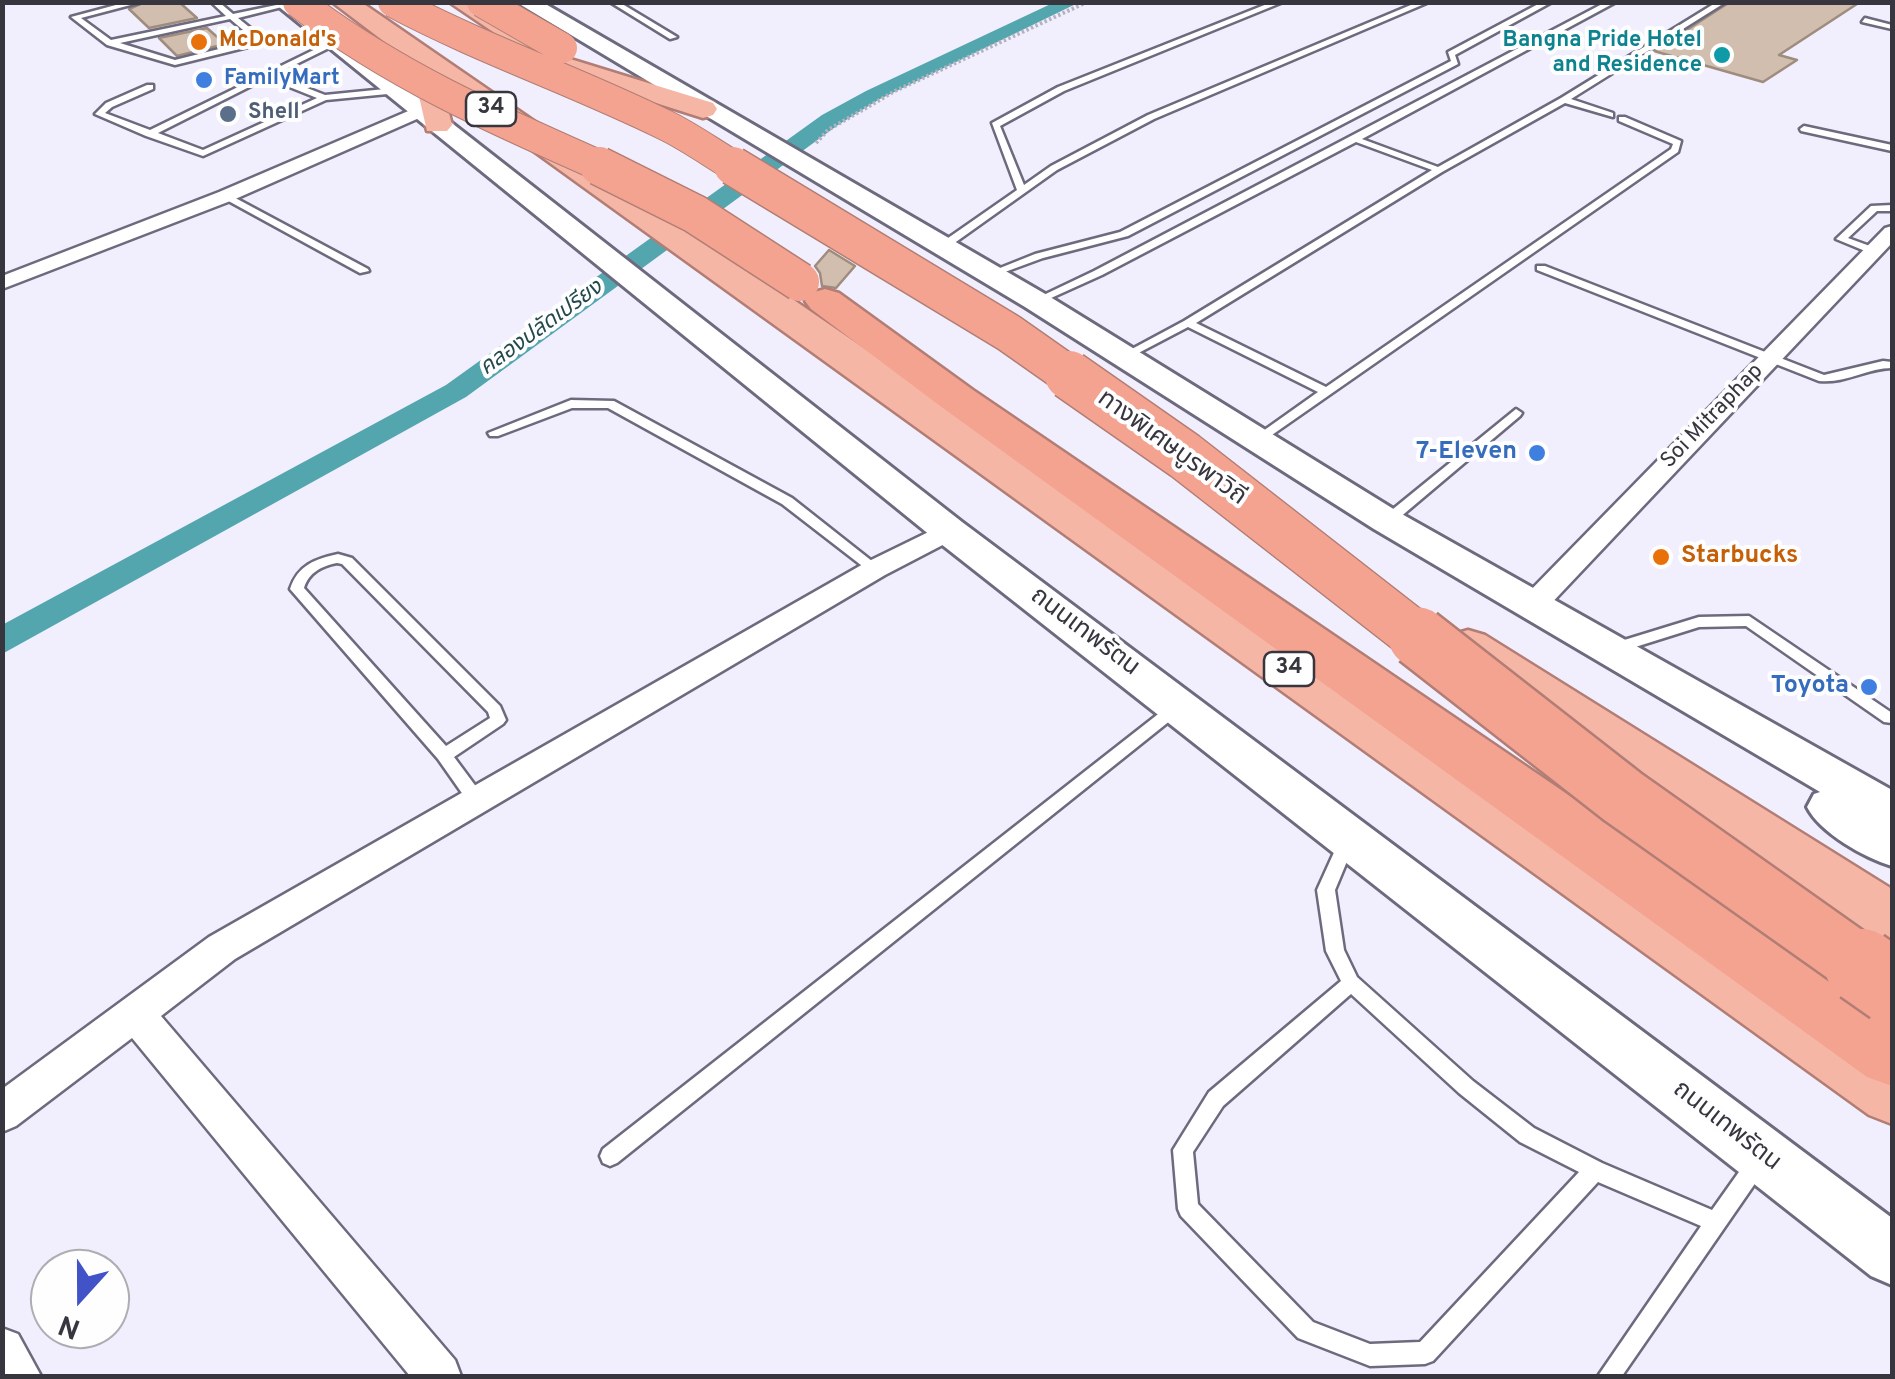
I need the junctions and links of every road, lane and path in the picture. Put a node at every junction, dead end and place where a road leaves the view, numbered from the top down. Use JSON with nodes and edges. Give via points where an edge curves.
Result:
{"nodes":[{"id":1,"x":140,"y":2,"type":"edge"},
{"id":2,"x":214,"y":2,"type":"edge"},
{"id":3,"x":328,"y":2,"type":"edge"},
{"id":4,"x":344,"y":2,"type":"edge"},
{"id":5,"x":393,"y":2,"type":"edge"},
{"id":6,"x":462,"y":2,"type":"edge"},
{"id":7,"x":482,"y":2,"type":"edge"},
{"id":8,"x":526,"y":2,"type":"edge"},
{"id":9,"x":613,"y":2,"type":"edge"},
{"id":10,"x":1087,"y":2,"type":"edge"},
{"id":11,"x":1280,"y":2,"type":"edge"},
{"id":12,"x":1426,"y":2,"type":"edge"},
{"id":13,"x":1549,"y":2,"type":"edge"},
{"id":14,"x":1612,"y":2,"type":"edge"},
{"id":15,"x":1723,"y":2,"type":"edge"},
{"id":16,"x":289,"y":3,"type":"edge"},
{"id":17,"x":228,"y":14,"type":"junction"},
{"id":18,"x":1865,"y":20,"type":"dead end"},
{"id":19,"x":1892,"y":27,"type":"edge"},
{"id":20,"x":673,"y":37,"type":"dead end"},
{"id":21,"x":110,"y":43,"type":"junction"},
{"id":22,"x":332,"y":43,"type":"junction"},
{"id":23,"x":424,"y":62,"type":"junction"},
{"id":24,"x":554,"y":62,"type":"junction"},
{"id":25,"x":269,"y":76,"type":"junction"},
{"id":26,"x":150,"y":87,"type":"dead end"},
{"id":27,"x":395,"y":91,"type":"junction"},
{"id":28,"x":324,"y":98,"type":"junction"},
{"id":29,"x":1564,"y":100,"type":"junction"},
{"id":30,"x":703,"y":109,"type":"junction"},
{"id":31,"x":429,"y":118,"type":"junction"},
{"id":32,"x":1804,"y":128,"type":"dead end"},
{"id":33,"x":148,"y":134,"type":"junction"},
{"id":34,"x":1356,"y":139,"type":"junction"},
{"id":35,"x":1892,"y":148,"type":"edge"},
{"id":36,"x":1438,"y":170,"type":"junction"},
{"id":37,"x":787,"y":173,"type":"junction"},
{"id":38,"x":1022,"y":190,"type":"junction"},
{"id":39,"x":226,"y":196,"type":"junction"},
{"id":40,"x":1892,"y":208,"type":"edge"},
{"id":41,"x":1885,"y":244,"type":"edge"},
{"id":42,"x":942,"y":247,"type":"junction"},
{"id":43,"x":1541,"y":268,"type":"dead end"},
{"id":44,"x":364,"y":270,"type":"dead end"},
{"id":45,"x":990,"y":274,"type":"junction"},
{"id":46,"x":2,"y":283,"type":"edge"},
{"id":47,"x":1036,"y":301,"type":"junction"},
{"id":48,"x":1188,"y":323,"type":"junction"},
{"id":49,"x":1123,"y":356,"type":"junction"},
{"id":50,"x":1768,"y":360,"type":"junction"},
{"id":51,"x":1892,"y":365,"type":"edge"},
{"id":52,"x":1326,"y":392,"type":"junction"},
{"id":53,"x":1516,"y":413,"type":"dead end"},
{"id":54,"x":494,"y":434,"type":"dead end"},
{"id":55,"x":1255,"y":441,"type":"junction"},
{"id":56,"x":1387,"y":521,"type":"junction"},
{"id":57,"x":949,"y":532,"type":"junction"},
{"id":58,"x":874,"y":569,"type":"junction"},
{"id":59,"x":1534,"y":604,"type":"junction"},
{"id":60,"x":1609,"y":648,"type":"junction"},
{"id":61,"x":1179,"y":705,"type":"junction"},
{"id":62,"x":1889,"y":718,"type":"dead end"},
{"id":63,"x":444,"y":755,"type":"junction"},
{"id":64,"x":476,"y":801,"type":"junction"},
{"id":65,"x":1892,"y":812,"type":"edge"},
{"id":66,"x":1349,"y":836,"type":"junction"},
{"id":67,"x":1892,"y":846,"type":"edge"},
{"id":68,"x":1892,"y":919,"type":"edge"},
{"id":69,"x":1892,"y":950,"type":"edge"},
{"id":70,"x":1351,"y":984,"type":"junction"},
{"id":71,"x":1892,"y":987,"type":"edge"},
{"id":72,"x":134,"y":1012,"type":"junction"},
{"id":73,"x":1892,"y":1054,"type":"edge"},
{"id":74,"x":1892,"y":1094,"type":"edge"},
{"id":75,"x":2,"y":1113,"type":"edge"},
{"id":76,"x":1763,"y":1155,"type":"junction"},
{"id":77,"x":610,"y":1156,"type":"dead end"},
{"id":78,"x":1596,"y":1170,"type":"junction"},
{"id":79,"x":1716,"y":1222,"type":"junction"},
{"id":80,"x":1892,"y":1255,"type":"edge"},
{"id":81,"x":2,"y":1350,"type":"edge"},
{"id":82,"x":19,"y":1376,"type":"edge"},
{"id":83,"x":439,"y":1376,"type":"edge"},
{"id":84,"x":1609,"y":1376,"type":"edge"}],
"edges":[{"from":1,"to":21,"type":"lane","via":[[75,17]]},
{"from":2,"to":17,"type":"lane"},
{"from":3,"to":37,"type":"highway","bridge":true,"via":[[379,36],[478,84],[664,143]]},
{"from":4,"to":23,"type":"highway","number":"34"},
{"from":5,"to":37,"type":"highway","name":"ทางพิเศษบูรพาวิถี","bridge":true,"via":[[458,37]]},
{"from":6,"to":24,"type":"highway"},
{"from":7,"to":69,"type":"highway","bridge":true,"via":[[1029,325],[1207,446],[1646,780]]},
{"from":8,"to":30,"type":"main road"},
{"from":9,"to":20,"type":"lane"},
{"from":10,"to":37,"type":"path","via":[[840,120]]},
{"from":11,"to":38,"type":"lane","via":[[1061,89],[996,126]]},
{"from":12,"to":38,"type":"lane","via":[[1151,117]]},
{"from":13,"to":45,"type":"lane","via":[[1452,54],[1455,62],[1124,234]]},
{"from":14,"to":34,"type":"lane"},
{"from":15,"to":29,"type":"lane"},
{"from":16,"to":17,"type":"lane"},
{"from":16,"to":22,"type":"main road","name":"ถนนเทพรัตน","number":"34"},
{"from":16,"to":73,"type":"highway","bridge":true,"via":[[413,83],[664,196],[813,292]]},
{"from":17,"to":21,"type":"lane"},
{"from":17,"to":21,"type":"lane","via":[[261,40],[176,62]]},
{"from":18,"to":19,"type":"lane"},
{"from":22,"to":25,"type":"lane"},
{"from":22,"to":27,"type":"main road","name":"ถนนเทพรัตน","number":"34"},
{"from":23,"to":31,"type":"highway"},
{"from":23,"to":74,"type":"highway","number":"34"},
{"from":24,"to":30,"type":"highway"},
{"from":24,"to":37,"type":"highway","via":[[715,165]]},
{"from":25,"to":28,"type":"lane"},
{"from":25,"to":33,"type":"lane"},
{"from":26,"to":33,"type":"lane","via":[[99,114]]},
{"from":27,"to":28,"type":"lane"},
{"from":27,"to":31,"type":"main road","name":"ถนนเทพรัตน","number":"34"},
{"from":28,"to":33,"type":"lane","via":[[204,153]]},
{"from":29,"to":36,"type":"lane"},
{"from":29,"to":52,"type":"lane","via":[[1678,143]]},
{"from":30,"to":37,"type":"main road","via":[[756,139]]},
{"from":31,"to":39,"type":"street"},
{"from":31,"to":57,"type":"main road","name":"ถนนเทพรัตน","number":"34"},
{"from":32,"to":35,"type":"lane"},
{"from":34,"to":36,"type":"lane"},
{"from":34,"to":47,"type":"lane"},
{"from":36,"to":48,"type":"lane"},
{"from":37,"to":42,"type":"main road"},
{"from":37,"to":68,"type":"highway"},
{"from":37,"to":71,"type":"highway","name":"ทางพิเศษบูรพาวิถี","bridge":true,"via":[[1185,456],[1623,797]]},
{"from":38,"to":42,"type":"lane"},
{"from":39,"to":44,"type":"lane"},
{"from":39,"to":46,"type":"street"},
{"from":40,"to":41,"type":"lane","via":[[1874,208],[1841,239]]},
{"from":41,"to":50,"type":"street","name":"Soi Mitraphap"},
{"from":42,"to":45,"type":"main road"},
{"from":43,"to":50,"type":"lane"},
{"from":45,"to":47,"type":"main road"},
{"from":47,"to":49,"type":"main road"},
{"from":48,"to":49,"type":"lane"},
{"from":48,"to":52,"type":"lane"},
{"from":49,"to":55,"type":"main road"},
{"from":50,"to":51,"type":"lane","via":[[1823,379]]},
{"from":50,"to":59,"type":"street","name":"Soi Mitraphap"},
{"from":52,"to":55,"type":"lane"},
{"from":53,"to":56,"type":"lane"},
{"from":54,"to":58,"type":"lane","via":[[571,404],[610,404],[787,501]]},
{"from":55,"to":56,"type":"main road"},
{"from":56,"to":59,"type":"main road"},
{"from":57,"to":58,"type":"street"},
{"from":57,"to":61,"type":"main road","name":"ถนนเทพรัตน","number":"34"},
{"from":58,"to":64,"type":"street"},
{"from":59,"to":60,"type":"main road"},
{"from":60,"to":62,"type":"lane","via":[[1699,622],[1748,621]]},
{"from":60,"to":65,"type":"main road"},
{"from":60,"to":67,"type":"main road","via":[[1732,744]]},
{"from":61,"to":66,"type":"main road","name":"ถนนเทพรัตน","number":"34"},
{"from":61,"to":77,"type":"lane"},
{"from":63,"to":63,"type":"lane","via":[[492,727],[496,710],[348,561],[308,569],[296,589]]},
{"from":63,"to":64,"type":"lane"},
{"from":64,"to":72,"type":"street","via":[[222,948]]},
{"from":66,"to":70,"type":"lane","via":[[1326,890],[1335,951]]},
{"from":66,"to":76,"type":"main road","name":"ถนนเทพรัตน","number":"34"},
{"from":70,"to":78,"type":"lane","via":[[1527,1135]]},
{"from":70,"to":78,"type":"lane","via":[[1216,1099],[1183,1150],[1188,1208],[1306,1330],[1370,1354],[1425,1353]]},
{"from":72,"to":75,"type":"street"},
{"from":72,"to":83,"type":"street"},
{"from":76,"to":79,"type":"lane"},
{"from":76,"to":80,"type":"main road","name":"ถนนเทพรัตน","number":"34"},
{"from":78,"to":79,"type":"lane"},
{"from":79,"to":84,"type":"lane"},
{"from":81,"to":82,"type":"street"}]}
